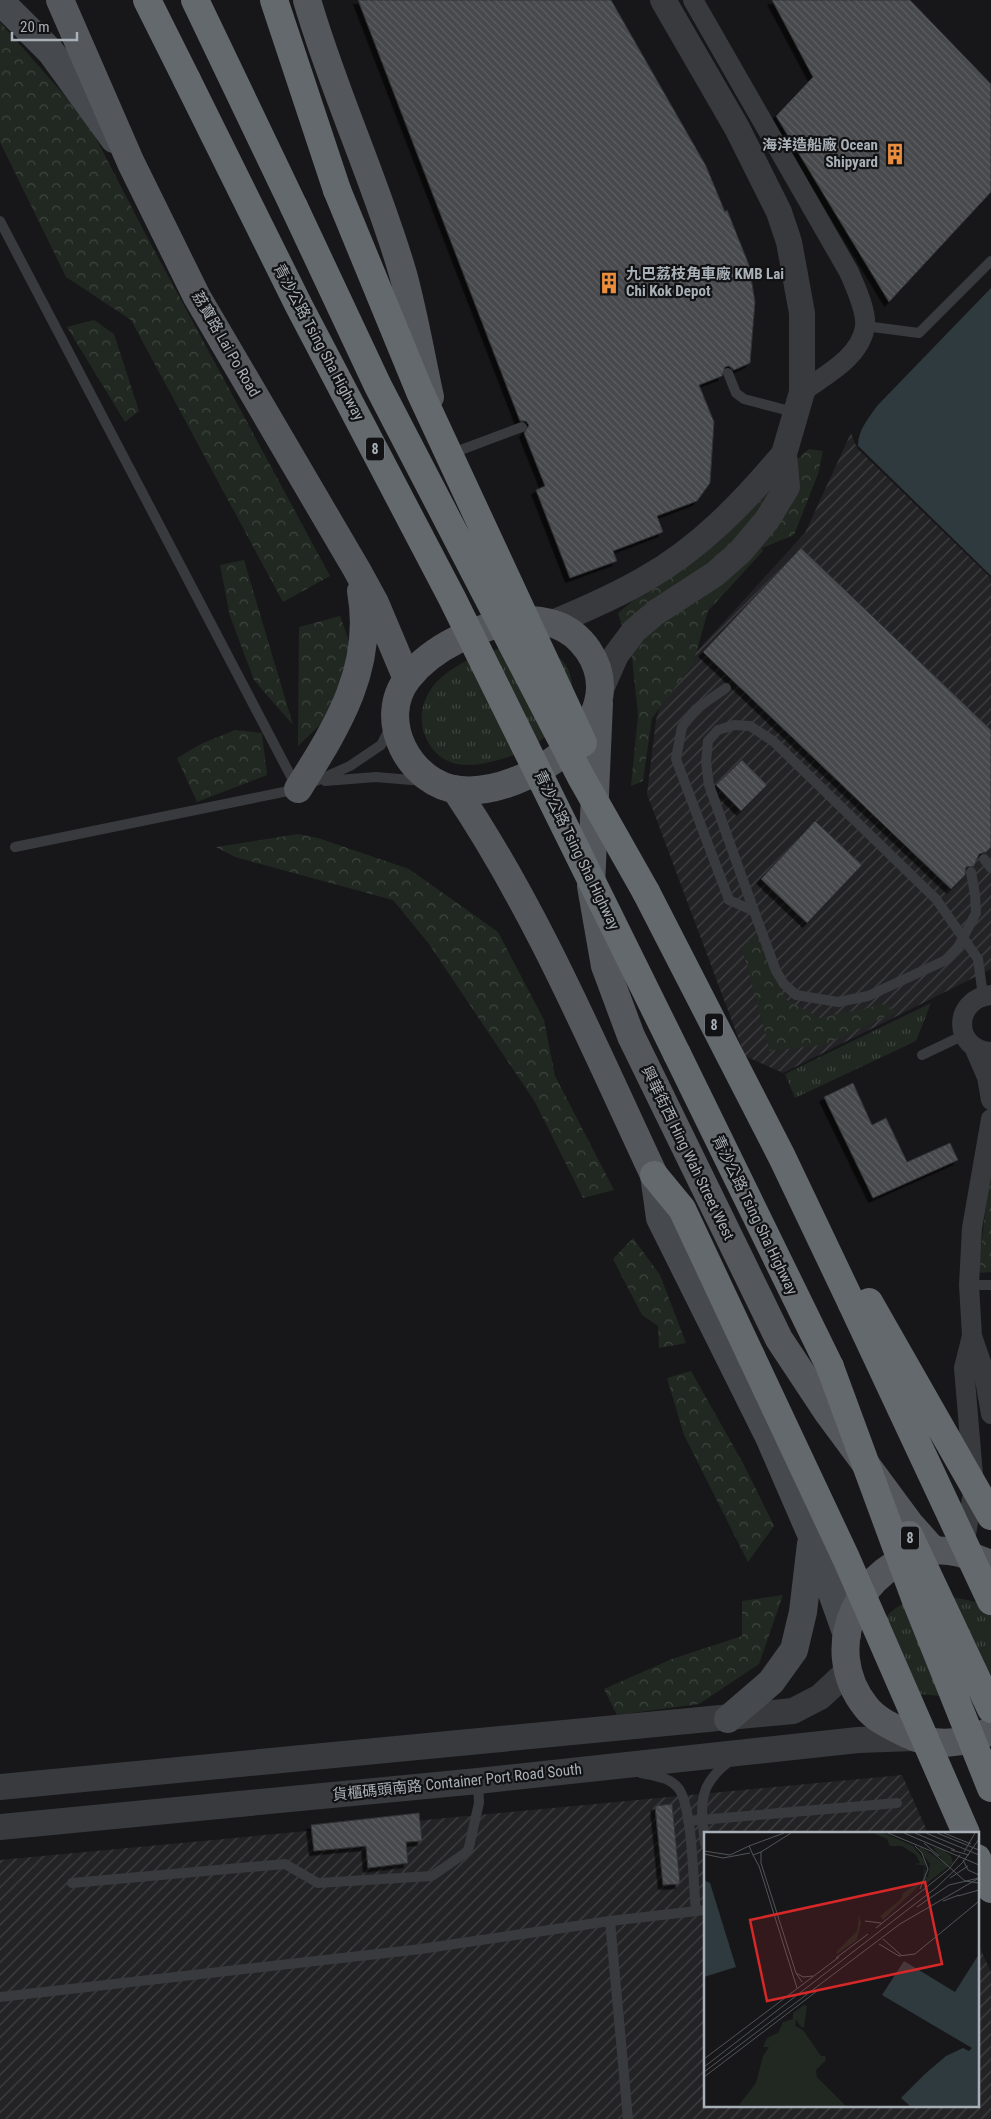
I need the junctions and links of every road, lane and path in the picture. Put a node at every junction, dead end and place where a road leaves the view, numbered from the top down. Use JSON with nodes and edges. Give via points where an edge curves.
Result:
{"nodes":[{"id":1,"x":60,"y":0,"type":"edge"},
{"id":2,"x":147,"y":0,"type":"edge"},
{"id":3,"x":195,"y":0,"type":"edge"},
{"id":4,"x":274,"y":0,"type":"edge"},
{"id":5,"x":307,"y":0,"type":"edge"},
{"id":6,"x":663,"y":0,"type":"edge"},
{"id":7,"x":693,"y":0,"type":"edge"},
{"id":8,"x":0,"y":1,"type":"edge"},
{"id":9,"x":131,"y":163,"type":"junction"},
{"id":10,"x":0,"y":221,"type":"edge"},
{"id":11,"x":991,"y":261,"type":"edge"},
{"id":12,"x":865,"y":326,"type":"junction"},
{"id":13,"x":728,"y":373,"type":"dead end"},
{"id":14,"x":799,"y":403,"type":"junction"},
{"id":15,"x":522,"y":427,"type":"dead end"},
{"id":16,"x":784,"y":454,"type":"junction"},
{"id":17,"x":443,"y":457,"type":"junction"},
{"id":18,"x":357,"y":570,"type":"junction"},
{"id":19,"x":548,"y":621,"type":"junction"},
{"id":20,"x":407,"y":679,"type":"junction"},
{"id":21,"x":726,"y":688,"type":"dead end"},
{"id":22,"x":600,"y":696,"type":"junction"},
{"id":23,"x":396,"y":718,"type":"junction"},
{"id":24,"x":308,"y":785,"type":"junction"},
{"id":25,"x":447,"y":786,"type":"junction"},
{"id":26,"x":15,"y":847,"type":"dead end"},
{"id":27,"x":984,"y":859,"type":"dead end"},
{"id":28,"x":991,"y":868,"type":"edge"},
{"id":29,"x":970,"y":872,"type":"dead end"},
{"id":30,"x":646,"y":892,"type":"junction"},
{"id":31,"x":754,"y":911,"type":"junction"},
{"id":32,"x":964,"y":938,"type":"junction"},
{"id":33,"x":987,"y":996,"type":"edge"},
{"id":34,"x":976,"y":1044,"type":"edge"},
{"id":35,"x":922,"y":1055,"type":"dead end"},
{"id":36,"x":991,"y":1100,"type":"edge"},
{"id":37,"x":991,"y":1119,"type":"edge"},
{"id":38,"x":782,"y":1157,"type":"junction"},
{"id":39,"x":654,"y":1175,"type":"junction"},
{"id":40,"x":969,"y":1285,"type":"junction"},
{"id":41,"x":991,"y":1285,"type":"edge"},
{"id":42,"x":972,"y":1336,"type":"junction"},
{"id":43,"x":830,"y":1367,"type":"junction"},
{"id":44,"x":991,"y":1414,"type":"edge"},
{"id":45,"x":991,"y":1516,"type":"edge"},
{"id":46,"x":812,"y":1534,"type":"junction"},
{"id":47,"x":934,"y":1551,"type":"junction"},
{"id":48,"x":962,"y":1553,"type":"junction"},
{"id":49,"x":991,"y":1564,"type":"edge"},
{"id":50,"x":991,"y":1601,"type":"edge"},
{"id":51,"x":847,"y":1635,"type":"junction"},
{"id":52,"x":848,"y":1671,"type":"junction"},
{"id":53,"x":991,"y":1709,"type":"edge"},
{"id":54,"x":728,"y":1719,"type":"junction"},
{"id":55,"x":991,"y":1730,"type":"edge"},
{"id":56,"x":915,"y":1738,"type":"junction"},
{"id":57,"x":965,"y":1742,"type":"junction"},
{"id":58,"x":741,"y":1753,"type":"junction"},
{"id":59,"x":991,"y":1763,"type":"edge"},
{"id":60,"x":612,"y":1766,"type":"junction"},
{"id":61,"x":478,"y":1780,"type":"junction"},
{"id":62,"x":0,"y":1787,"type":"edge"},
{"id":63,"x":991,"y":1788,"type":"edge"},
{"id":64,"x":897,"y":1803,"type":"dead end"},
{"id":65,"x":703,"y":1820,"type":"junction"},
{"id":66,"x":688,"y":1821,"type":"junction"},
{"id":67,"x":0,"y":1827,"type":"edge"},
{"id":68,"x":704,"y":1832,"type":"edge"},
{"id":69,"x":966,"y":1832,"type":"edge"},
{"id":70,"x":978,"y":1860,"type":"edge"},
{"id":71,"x":72,"y":1883,"type":"dead end"},
{"id":72,"x":991,"y":1889,"type":"edge"},
{"id":73,"x":700,"y":1911,"type":"edge"},
{"id":74,"x":610,"y":1921,"type":"junction"},
{"id":75,"x":0,"y":1997,"type":"edge"},
{"id":76,"x":628,"y":2119,"type":"edge"}],
"edges":[{"from":1,"to":9,"type":"main road","name":"荔寶路 Lai Po Road"},
{"from":2,"to":43,"type":"highway","name":"青沙公路 Tsing Sha Highway","number":"8","bridge":true,"via":[[299,306],[452,598]]},
{"from":3,"to":30,"type":"highway","bridge":true,"via":[[378,386],[581,777]]},
{"from":4,"to":30,"type":"highway","number":"8","bridge":true,"via":[[320,141],[378,292],[420,392],[596,771]]},
{"from":5,"to":17,"type":"main road","via":[[322,52],[357,139],[403,274]]},
{"from":6,"to":14,"type":"street","name":"興華街西 Hing Wah Street West","via":[[737,128],[789,242],[802,313]]},
{"from":7,"to":12,"type":"street","via":[[849,272],[860,298]]},
{"from":8,"to":9,"type":"main road","via":[[51,52]]},
{"from":9,"to":18,"type":"main road","name":"荔寶路 Lai Po Road","via":[[198,297]]},
{"from":10,"to":24,"type":"lane"},
{"from":11,"to":12,"type":"lane","via":[[919,333]]},
{"from":12,"to":14,"type":"street","via":[[848,358]]},
{"from":13,"to":14,"type":"lane","via":[[736,393],[744,400]]},
{"from":14,"to":16,"type":"street","name":"興華街西 Hing Wah Street West"},
{"from":15,"to":17,"type":"lane"},
{"from":16,"to":19,"type":"street","name":"興華街西 Hing Wah Street West","via":[[724,520],[673,561],[609,599]]},
{"from":16,"to":22,"type":"street","name":"興華街西 Hing Wah Street West","via":[[787,487],[767,520],[740,552],[715,574],[655,613],[634,631],[616,655]]},
{"from":17,"to":19,"type":"main road","via":[[458,506],[478,545],[502,579]]},
{"from":18,"to":20,"type":"main road","name":"荔寶路 Lai Po Road"},
{"from":18,"to":24,"type":"main road","via":[[364,605],[364,629],[356,676],[344,712]]},
{"from":19,"to":20,"type":"main road","via":[[516,619],[462,637],[422,662]]},
{"from":19,"to":22,"type":"main road","via":[[569,630],[593,657],[600,676]]},
{"from":20,"to":23,"type":"main road","via":[[397,705]]},
{"from":21,"to":31,"type":"lane","via":[[696,709],[682,727],[676,759],[729,900]]},
{"from":22,"to":25,"type":"main road","via":[[587,725],[571,747],[550,763],[491,789],[474,791]]},
{"from":22,"to":47,"type":"main road","name":"興華街西 Hing Wah Street West","via":[[591,886],[605,966],[630,1036],[779,1339],[828,1413],[910,1524]]},
{"from":23,"to":24,"type":"lane","via":[[380,745],[350,766]]},
{"from":23,"to":25,"type":"main road","via":[[397,734],[409,759],[420,772]]},
{"from":24,"to":25,"type":"lane","via":[[376,777]]},
{"from":24,"to":26,"type":"lane"},
{"from":25,"to":39,"type":"main road","via":[[482,829],[506,872],[562,980]]},
{"from":27,"to":28,"type":"lane"},
{"from":29,"to":32,"type":"lane","bridge":true,"via":[[976,913]]},
{"from":30,"to":38,"type":"highway","number":"8"},
{"from":31,"to":32,"type":"lane","bridge":true,"via":[[784,984],[796,995],[838,1002],[868,996],[946,960]]},
{"from":31,"to":32,"type":"lane","via":[[708,785],[708,741],[718,730],[734,726],[750,726],[774,742],[936,899]]},
{"from":32,"to":33,"type":"lane","via":[[978,959]]},
{"from":33,"to":34,"type":"street","via":[[967,1007],[963,1015]]},
{"from":34,"to":35,"type":"lane"},
{"from":34,"to":36,"type":"street"},
{"from":37,"to":40,"type":"street","via":[[972,1228]]},
{"from":38,"to":45,"type":"highway","bridge":true},
{"from":38,"to":50,"type":"highway","number":"8","bridge":true},
{"from":39,"to":46,"type":"main road","via":[[660,1218],[769,1437]]},
{"from":39,"to":69,"type":"highway","bridge":true,"via":[[682,1210],[846,1558]]},
{"from":40,"to":41,"type":"lane"},
{"from":40,"to":42,"type":"street"},
{"from":42,"to":44,"type":"street","via":[[984,1368]]},
{"from":42,"to":48,"type":"street","via":[[964,1368],[974,1488]]},
{"from":43,"to":53,"type":"highway","name":"青沙公路 Tsing Sha Highway","number":"8","bridge":true},
{"from":43,"to":63,"type":"highway","bridge":true},
{"from":46,"to":51,"type":"main road"},
{"from":46,"to":54,"type":"main road","via":[[803,1612],[794,1650],[771,1682]]},
{"from":47,"to":48,"type":"main road"},
{"from":47,"to":51,"type":"main road","via":[[902,1559],[876,1578],[856,1604]]},
{"from":48,"to":49,"type":"main road"},
{"from":51,"to":52,"type":"main road"},
{"from":52,"to":54,"type":"street","via":[[820,1697],[793,1712]]},
{"from":52,"to":56,"type":"main road","via":[[867,1709],[882,1721]]},
{"from":54,"to":62,"type":"street"},
{"from":55,"to":57,"type":"main road"},
{"from":56,"to":57,"type":"main road"},
{"from":56,"to":58,"type":"street","name":"貨櫃碼頭南路 Container Port Road South","via":[[858,1740]]},
{"from":57,"to":59,"type":"street"},
{"from":58,"to":60,"type":"street","name":"貨櫃碼頭南路 Container Port Road South"},
{"from":58,"to":65,"type":"lane","via":[[716,1771],[707,1783],[702,1804]]},
{"from":60,"to":61,"type":"street","name":"貨櫃碼頭南路 Container Port Road South"},
{"from":60,"to":66,"type":"lane","via":[[672,1782],[680,1790]]},
{"from":61,"to":67,"type":"street","name":"貨櫃碼頭南路 Container Port Road South"},
{"from":61,"to":71,"type":"lane","via":[[478,1803],[468,1851],[432,1876],[318,1883],[285,1864]]},
{"from":64,"to":65,"type":"lane"},
{"from":65,"to":66,"type":"lane"},
{"from":65,"to":68,"type":"lane"},
{"from":66,"to":73,"type":"lane"},
{"from":70,"to":72,"type":"highway"},
{"from":73,"to":74,"type":"lane"},
{"from":74,"to":75,"type":"lane","via":[[421,1949]]},
{"from":74,"to":76,"type":"lane"}]}
